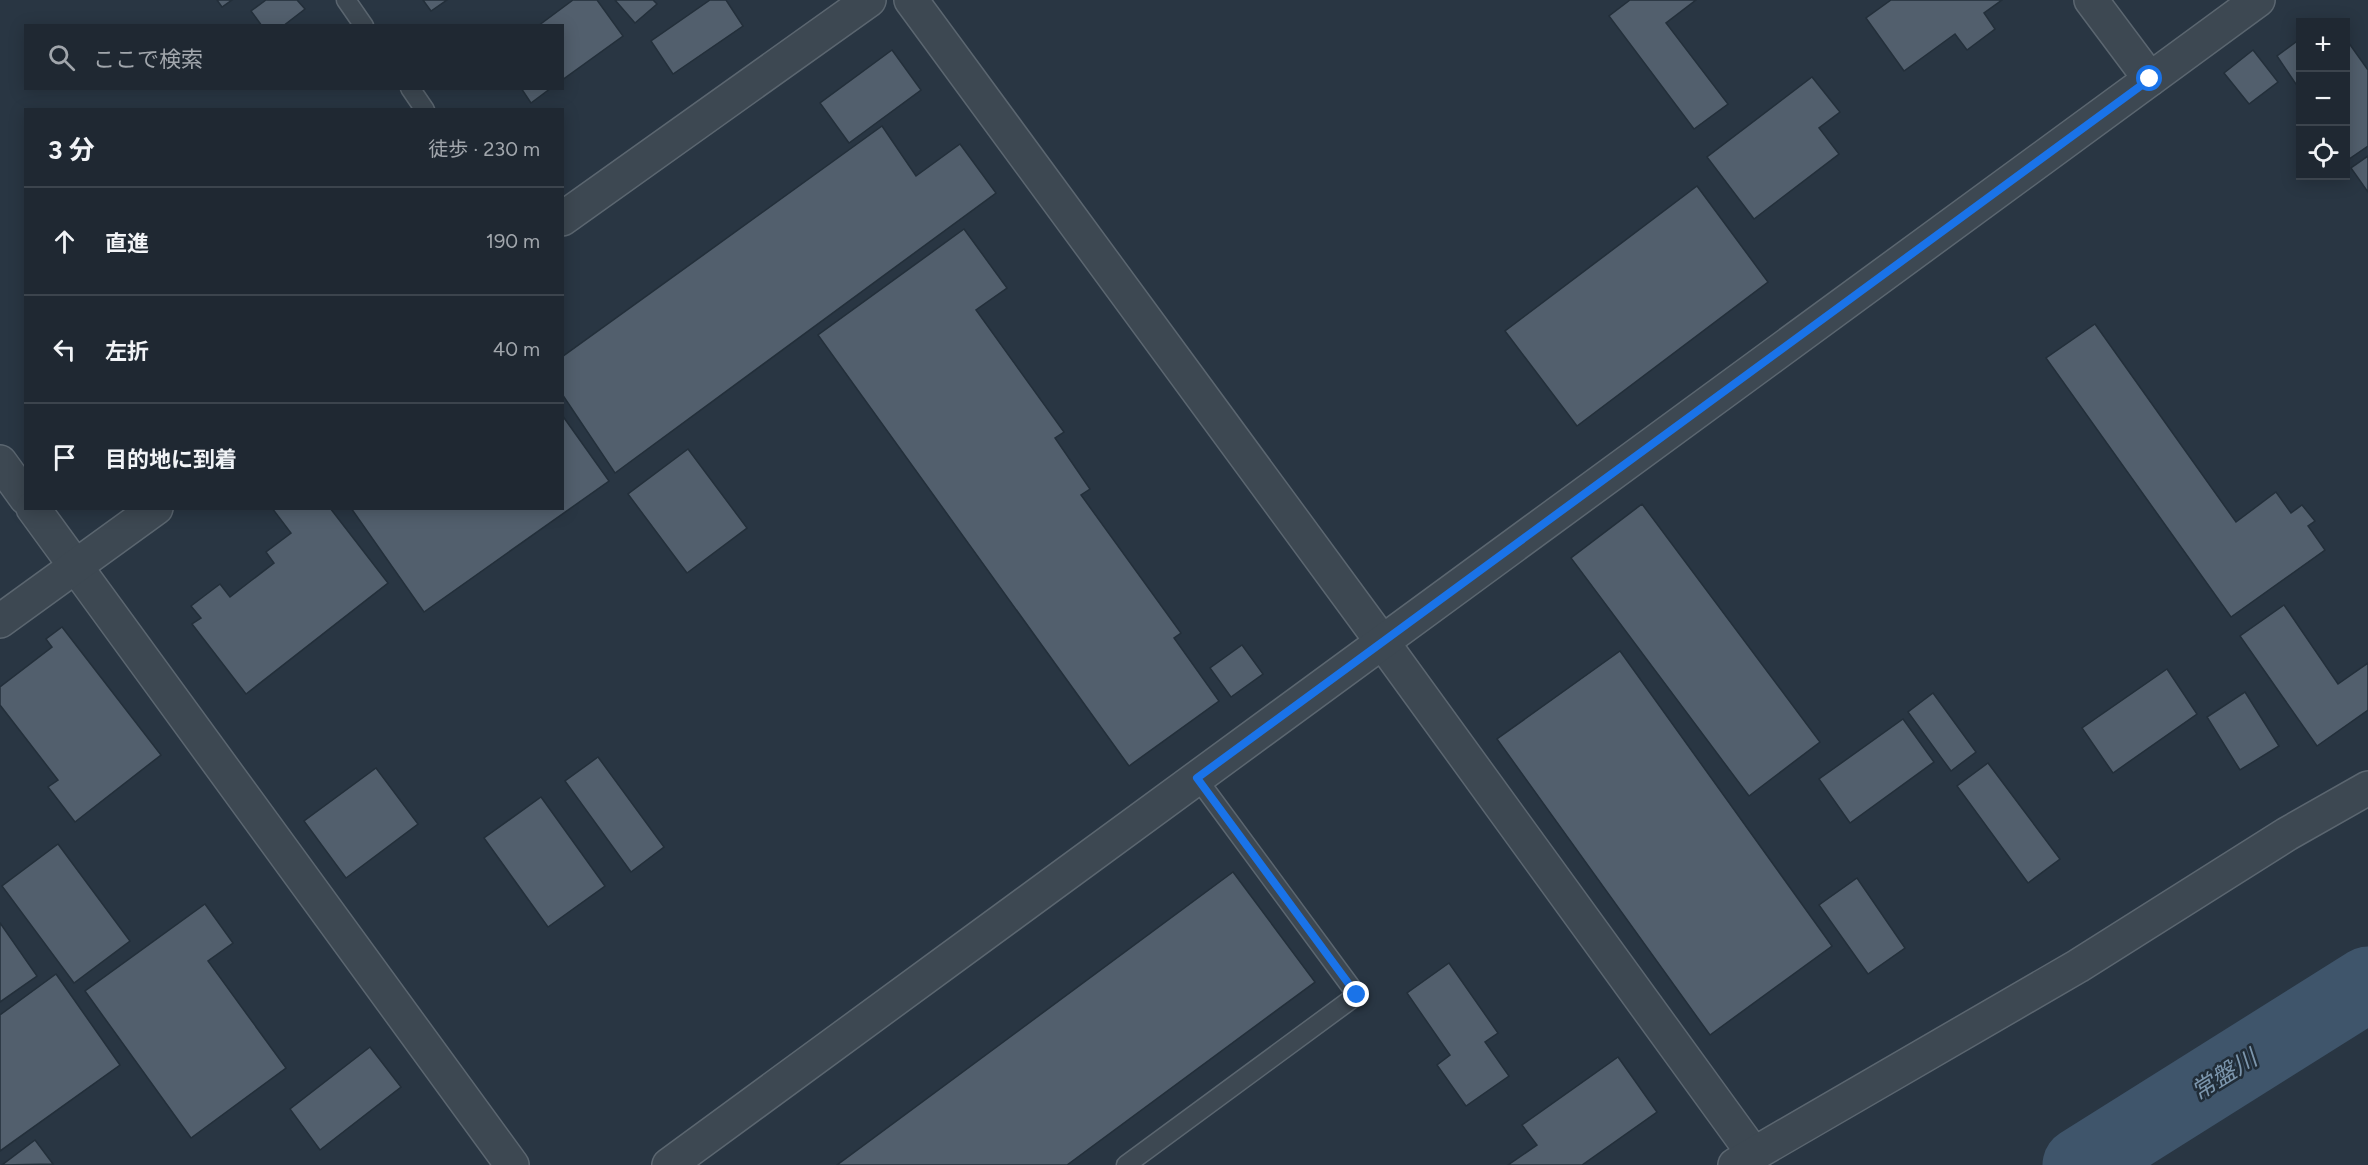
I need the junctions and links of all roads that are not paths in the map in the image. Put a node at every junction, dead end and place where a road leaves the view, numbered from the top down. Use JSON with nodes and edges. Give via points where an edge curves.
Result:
{"nodes":[{"id":1,"x":346,"y":0,"type":"edge"},
{"id":2,"x":869,"y":0,"type":"edge"},
{"id":3,"x":911,"y":0,"type":"edge"},
{"id":4,"x":2091,"y":0,"type":"edge"},
{"id":5,"x":2258,"y":0,"type":"edge"},
{"id":6,"x":363,"y":24,"type":"edge"},
{"id":7,"x":2150,"y":79,"type":"junction"},
{"id":8,"x":411,"y":90,"type":"edge"},
{"id":9,"x":423,"y":108,"type":"edge"},
{"id":10,"x":564,"y":218,"type":"edge"},
{"id":11,"x":0,"y":462,"type":"edge"},
{"id":12,"x":24,"y":495,"type":"edge"},
{"id":13,"x":34,"y":510,"type":"edge"},
{"id":14,"x":153,"y":510,"type":"edge"},
{"id":15,"x":74,"y":567,"type":"junction"},
{"id":16,"x":0,"y":621,"type":"edge"},
{"id":17,"x":1383,"y":643,"type":"junction"},
{"id":18,"x":1197,"y":778,"type":"junction"},
{"id":19,"x":2368,"y":788,"type":"edge"},
{"id":20,"x":1744,"y":1159,"type":"edge"},
{"id":21,"x":512,"y":1165,"type":"edge"},
{"id":22,"x":669,"y":1165,"type":"edge"},
{"id":23,"x":1126,"y":1165,"type":"edge"}],
"edges":[{"from":1,"to":6,"type":"lane"},
{"from":2,"to":10,"type":"street"},
{"from":3,"to":17,"type":"street"},
{"from":4,"to":7,"type":"street"},
{"from":5,"to":7,"type":"street"},
{"from":7,"to":17,"type":"street"},
{"from":8,"to":9,"type":"lane"},
{"from":11,"to":12,"type":"street"},
{"from":13,"to":15,"type":"street"},
{"from":14,"to":15,"type":"street"},
{"from":15,"to":16,"type":"street"},
{"from":15,"to":21,"type":"street"},
{"from":17,"to":18,"type":"street"},
{"from":17,"to":20,"type":"street"},
{"from":18,"to":22,"type":"street"},
{"from":18,"to":23,"type":"lane","via":[[1357,995]]},
{"from":19,"to":20,"type":"street","via":[[2287,834],[2078,966]]}]}
